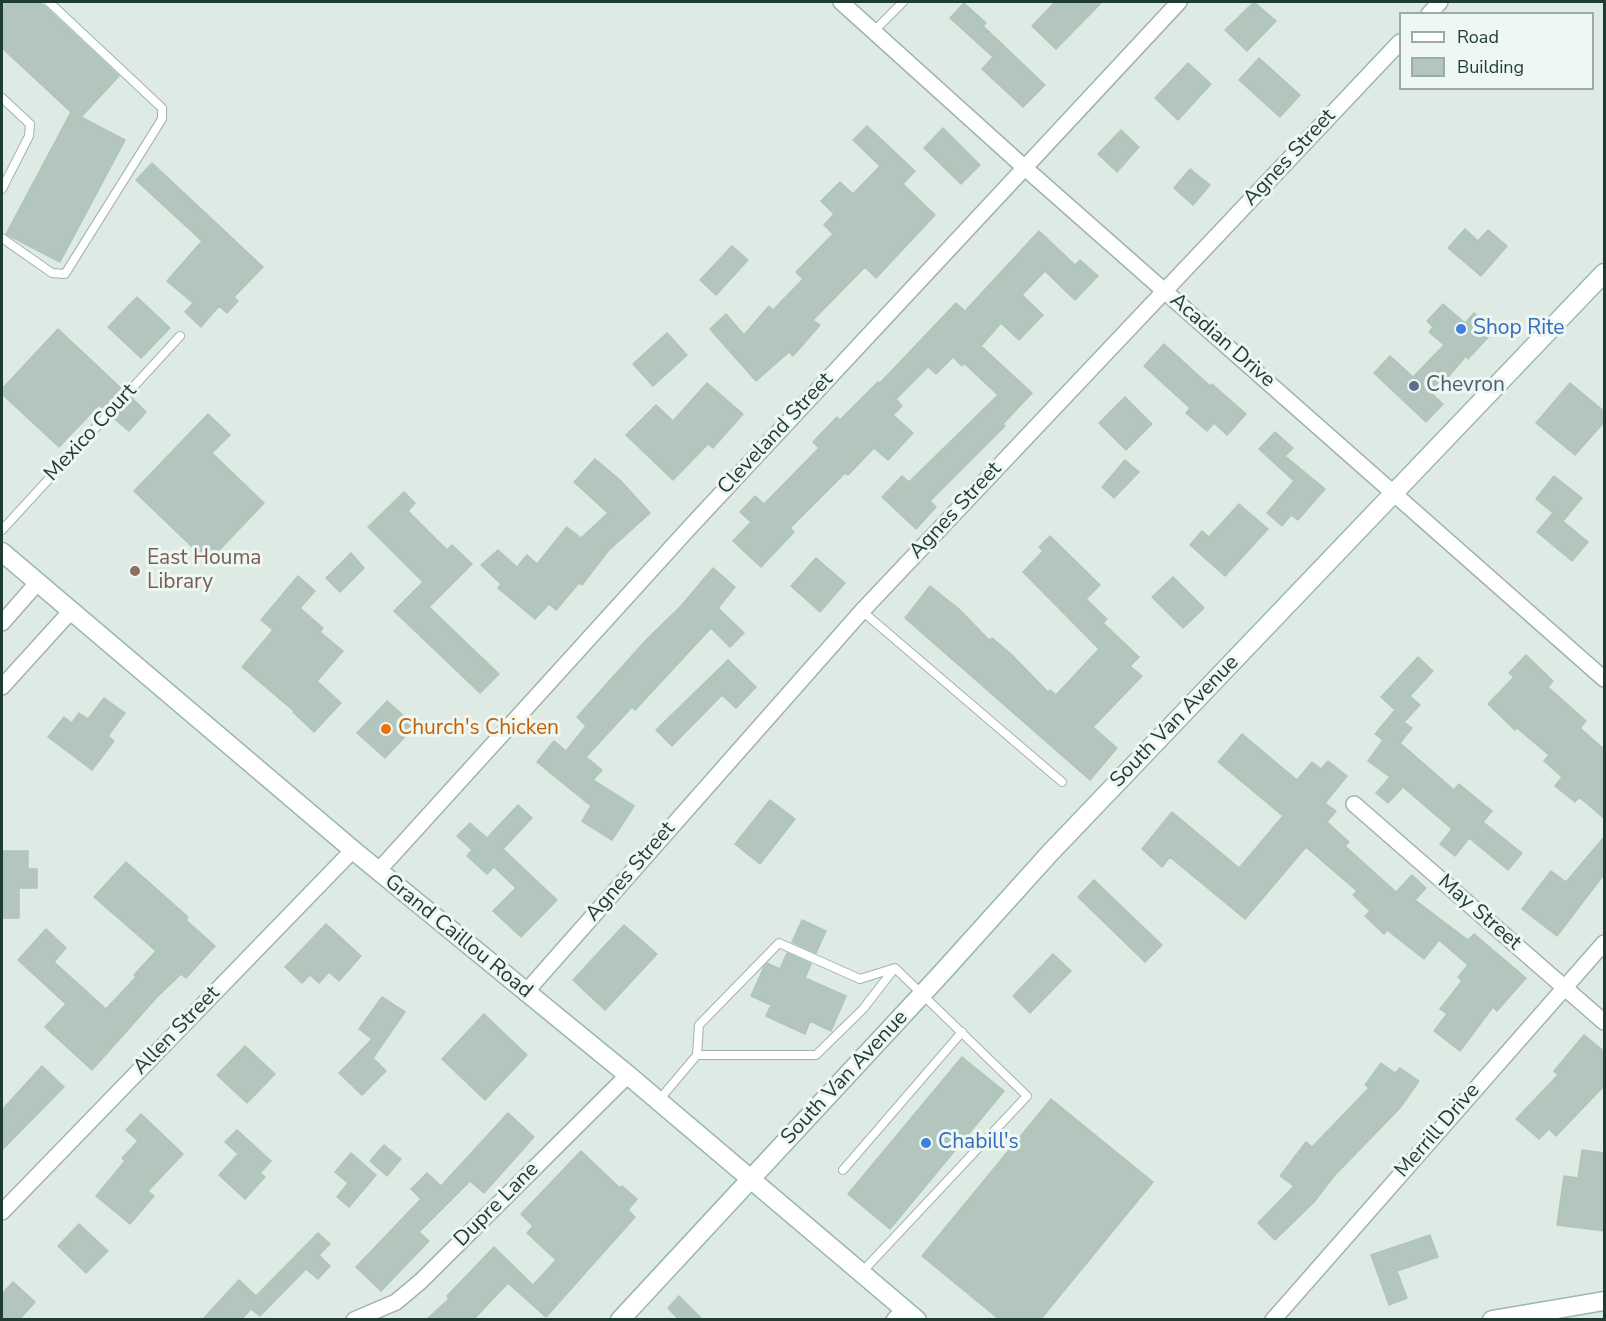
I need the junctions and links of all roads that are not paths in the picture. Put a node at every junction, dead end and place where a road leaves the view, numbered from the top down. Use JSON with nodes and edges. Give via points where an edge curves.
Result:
{"nodes":[{"id":1,"x":50,"y":2,"type":"edge"},
{"id":2,"x":841,"y":2,"type":"edge"},
{"id":3,"x":903,"y":2,"type":"edge"},
{"id":4,"x":1179,"y":2,"type":"edge"},
{"id":5,"x":874,"y":31,"type":"junction"},
{"id":6,"x":1399,"y":44,"type":"edge"},
{"id":7,"x":2,"y":98,"type":"edge"},
{"id":8,"x":1025,"y":168,"type":"junction"},
{"id":9,"x":2,"y":189,"type":"edge"},
{"id":10,"x":2,"y":238,"type":"edge"},
{"id":11,"x":1605,"y":273,"type":"edge"},
{"id":12,"x":1164,"y":291,"type":"junction"},
{"id":13,"x":180,"y":336,"type":"dead end"},
{"id":14,"x":1393,"y":492,"type":"junction"},
{"id":15,"x":2,"y":530,"type":"edge"},
{"id":16,"x":2,"y":552,"type":"edge"},
{"id":17,"x":38,"y":582,"type":"junction"},
{"id":18,"x":862,"y":611,"type":"junction"},
{"id":19,"x":70,"y":612,"type":"junction"},
{"id":20,"x":2,"y":623,"type":"edge"},
{"id":21,"x":1605,"y":680,"type":"edge"},
{"id":22,"x":2,"y":687,"type":"edge"},
{"id":23,"x":1062,"y":782,"type":"dead end"},
{"id":24,"x":1354,"y":804,"type":"dead end"},
{"id":25,"x":353,"y":850,"type":"junction"},
{"id":26,"x":378,"y":871,"type":"junction"},
{"id":27,"x":1605,"y":943,"type":"edge"},
{"id":28,"x":895,"y":968,"type":"junction"},
{"id":29,"x":1564,"y":987,"type":"junction"},
{"id":30,"x":525,"y":993,"type":"junction"},
{"id":31,"x":923,"y":993,"type":"junction"},
{"id":32,"x":1605,"y":1022,"type":"edge"},
{"id":33,"x":962,"y":1032,"type":"junction"},
{"id":34,"x":697,"y":1055,"type":"junction"},
{"id":35,"x":628,"y":1075,"type":"junction"},
{"id":36,"x":659,"y":1100,"type":"junction"},
{"id":37,"x":843,"y":1170,"type":"dead end"},
{"id":38,"x":753,"y":1178,"type":"junction"},
{"id":39,"x":2,"y":1212,"type":"edge"},
{"id":40,"x":862,"y":1272,"type":"junction"},
{"id":41,"x":1605,"y":1301,"type":"edge"},
{"id":42,"x":905,"y":1316,"type":"edge"},
{"id":43,"x":354,"y":1320,"type":"edge"},
{"id":44,"x":620,"y":1320,"type":"edge"},
{"id":45,"x":1273,"y":1320,"type":"edge"},
{"id":46,"x":1492,"y":1320,"type":"edge"}],
"edges":[{"from":1,"to":10,"type":"lane","via":[[162,108],[162,118],[65,274],[52,273]]},
{"from":2,"to":5,"type":"street","name":"Acadian Drive"},
{"from":3,"to":5,"type":"lane"},
{"from":4,"to":8,"type":"street","name":"Cleveland Street"},
{"from":5,"to":8,"type":"street","name":"Acadian Drive"},
{"from":6,"to":12,"type":"street","name":"Agnes Street"},
{"from":7,"to":9,"type":"lane","via":[[30,124],[29,136]]},
{"from":8,"to":12,"type":"street","name":"Acadian Drive"},
{"from":8,"to":26,"type":"street","name":"Cleveland Street","via":[[691,526]]},
{"from":11,"to":14,"type":"main road","name":"South Van Avenue"},
{"from":12,"to":14,"type":"street","name":"Acadian Drive"},
{"from":12,"to":18,"type":"street","name":"Agnes Street"},
{"from":13,"to":15,"type":"lane","name":"Mexico Court"},
{"from":14,"to":21,"type":"street","name":"Acadian Drive"},
{"from":14,"to":31,"type":"main road","name":"South Van Avenue","via":[[1058,844]]},
{"from":16,"to":17,"type":"main road","name":"Grand Caillou Road"},
{"from":17,"to":19,"type":"main road","name":"Grand Caillou Road"},
{"from":17,"to":20,"type":"street"},
{"from":18,"to":23,"type":"lane"},
{"from":18,"to":30,"type":"street","name":"Agnes Street"},
{"from":19,"to":22,"type":"street"},
{"from":19,"to":25,"type":"main road","name":"Grand Caillou Road"},
{"from":24,"to":29,"type":"street","name":"May Street"},
{"from":25,"to":26,"type":"main road","name":"Grand Caillou Road"},
{"from":25,"to":39,"type":"street","name":"Allen Street"},
{"from":26,"to":30,"type":"main road","name":"Grand Caillou Road"},
{"from":27,"to":29,"type":"street","name":"Merrill Drive"},
{"from":28,"to":31,"type":"lane"},
{"from":28,"to":34,"type":"lane","via":[[863,1009],[816,1055]]},
{"from":28,"to":34,"type":"lane","via":[[861,979],[779,943],[699,1025]]},
{"from":29,"to":32,"type":"street","name":"May Street"},
{"from":29,"to":45,"type":"street","name":"Merrill Drive"},
{"from":30,"to":35,"type":"main road","name":"Grand Caillou Road"},
{"from":31,"to":33,"type":"lane"},
{"from":31,"to":38,"type":"main road","name":"South Van Avenue"},
{"from":33,"to":37,"type":"lane"},
{"from":33,"to":40,"type":"lane","via":[[1027,1096]]},
{"from":34,"to":36,"type":"lane"},
{"from":35,"to":36,"type":"main road","name":"Grand Caillou Road"},
{"from":35,"to":43,"type":"street","name":"Dupre Lane","via":[[420,1281],[396,1302]]},
{"from":36,"to":38,"type":"main road","name":"Grand Caillou Road"},
{"from":38,"to":40,"type":"main road","name":"Grand Caillou Road"},
{"from":38,"to":44,"type":"main road","name":"South Van Avenue"},
{"from":40,"to":42,"type":"main road","name":"Grand Caillou Road"},
{"from":41,"to":46,"type":"main road"}]}
